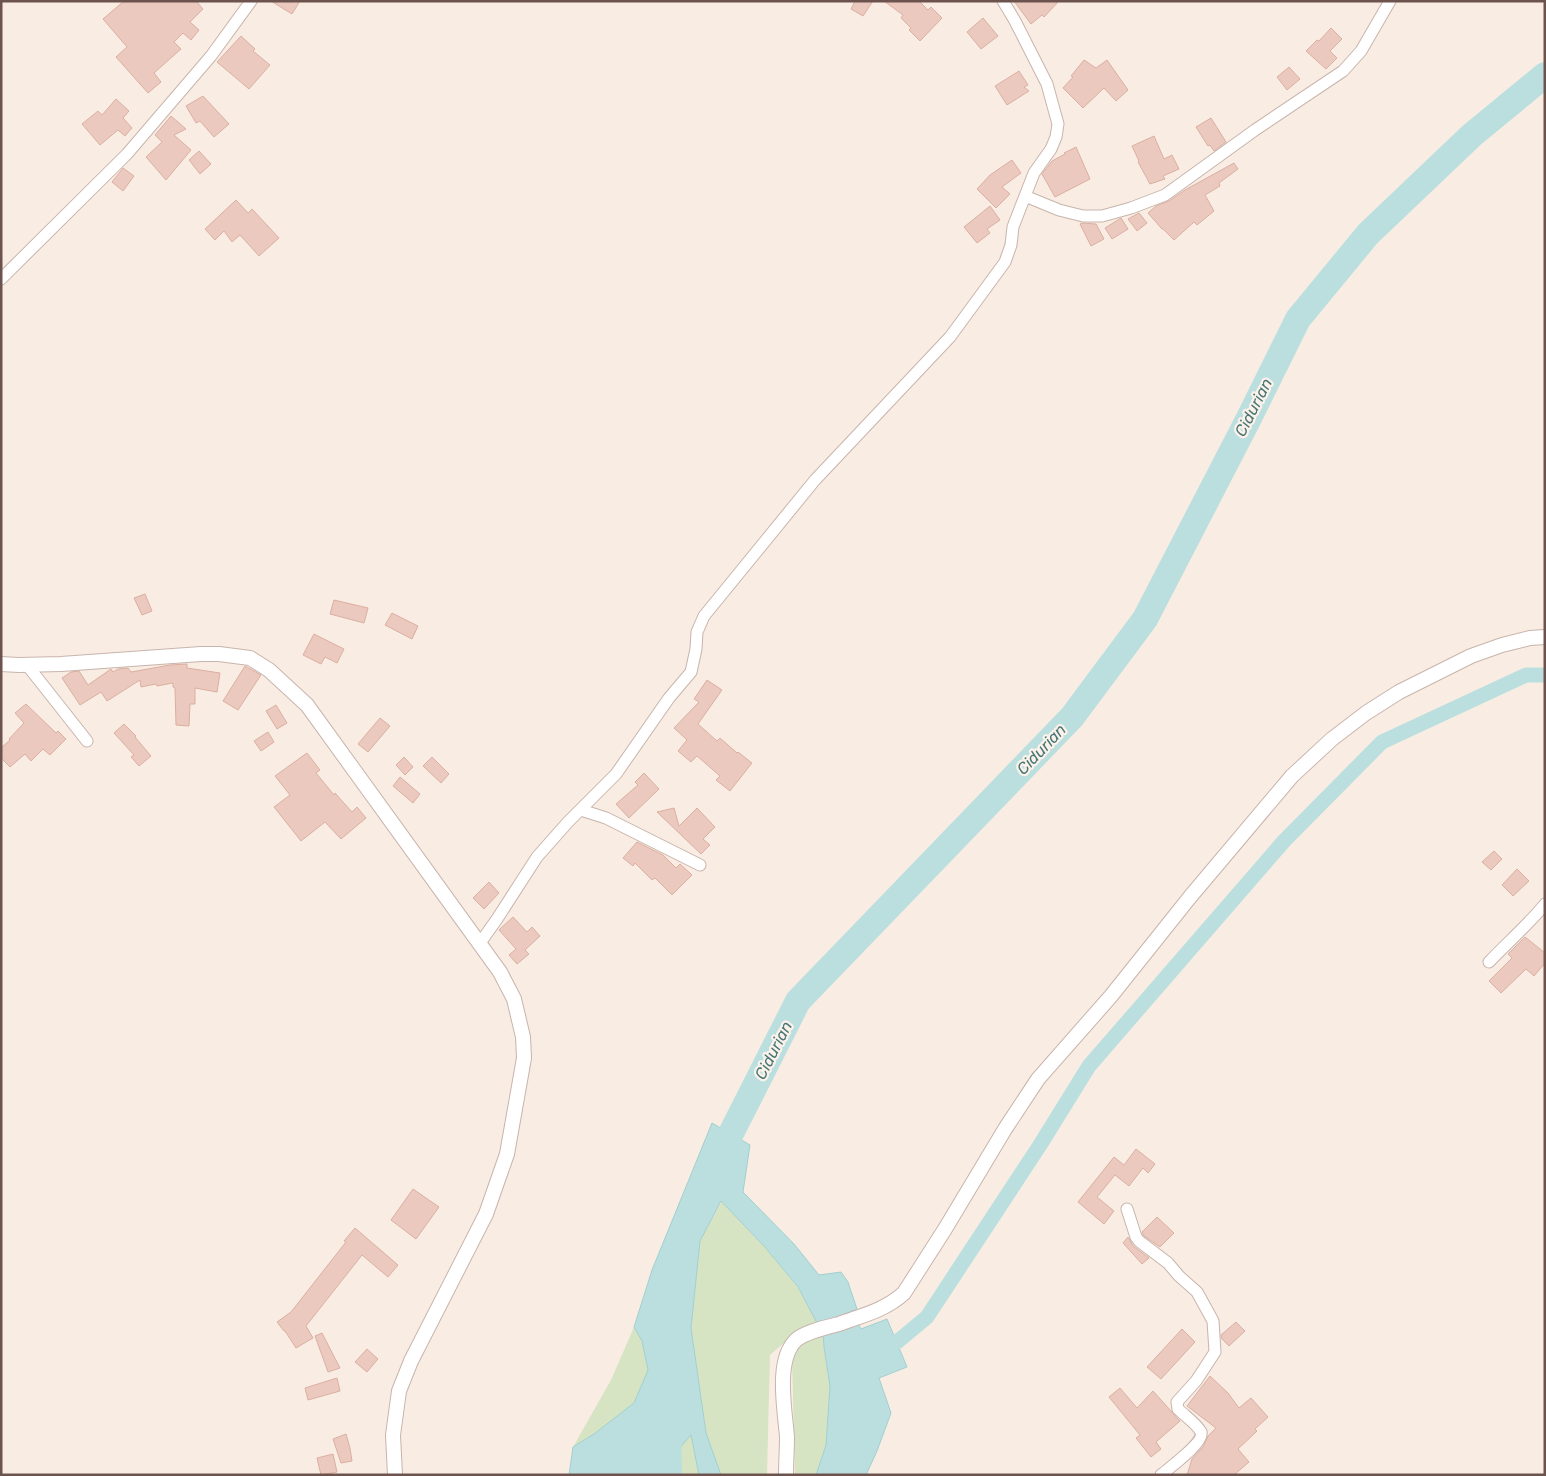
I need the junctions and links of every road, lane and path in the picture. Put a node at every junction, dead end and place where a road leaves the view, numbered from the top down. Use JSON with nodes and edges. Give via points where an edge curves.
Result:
{"nodes":[{"id":1,"x":251,"y":1,"type":"edge"},
{"id":2,"x":1003,"y":1,"type":"edge"},
{"id":3,"x":1390,"y":1,"type":"edge"},
{"id":4,"x":1025,"y":196,"type":"junction"},
{"id":5,"x":1,"y":279,"type":"edge"},
{"id":6,"x":1545,"y":637,"type":"edge"},
{"id":7,"x":1,"y":664,"type":"edge"},
{"id":8,"x":27,"y":665,"type":"junction"},
{"id":9,"x":87,"y":741,"type":"dead end"},
{"id":10,"x":581,"y":810,"type":"junction"},
{"id":11,"x":700,"y":865,"type":"dead end"},
{"id":12,"x":1545,"y":904,"type":"edge"},
{"id":13,"x":480,"y":943,"type":"junction"},
{"id":14,"x":1489,"y":962,"type":"dead end"},
{"id":15,"x":1127,"y":1209,"type":"dead end"},
{"id":16,"x":395,"y":1475,"type":"edge"},
{"id":17,"x":786,"y":1475,"type":"edge"},
{"id":18,"x":1161,"y":1475,"type":"edge"}],
"edges":[{"from":1,"to":5,"type":"street","via":[[210,56],[127,154]]},
{"from":2,"to":4,"type":"street","via":[[1048,84],[1058,124],[1051,149],[1034,173]]},
{"from":3,"to":4,"type":"street","via":[[1361,51],[1343,71],[1165,195],[1102,216],[1083,216],[1059,210]]},
{"from":4,"to":10,"type":"street","via":[[1005,262],[976,304],[950,337],[815,480],[704,616],[691,672],[616,774]]},
{"from":6,"to":17,"type":"street","via":[[1521,640],[1471,656],[1400,692],[1332,739],[1292,776],[1111,996],[1038,1079],[904,1293],[872,1313],[796,1340],[783,1377]]},
{"from":7,"to":8,"type":"street"},
{"from":8,"to":9,"type":"street"},
{"from":8,"to":13,"type":"street","via":[[201,654],[241,656],[257,662],[307,705]]},
{"from":10,"to":11,"type":"street","via":[[606,818]]},
{"from":10,"to":13,"type":"street","via":[[537,857]]},
{"from":12,"to":14,"type":"street"},
{"from":13,"to":16,"type":"street","via":[[514,999],[523,1037],[524,1058],[507,1154],[490,1204],[411,1361],[400,1391],[393,1435]]},
{"from":15,"to":18,"type":"street","via":[[1139,1241],[1168,1263],[1197,1292],[1213,1321],[1215,1352],[1177,1402],[1178,1409],[1202,1436]]}]}
